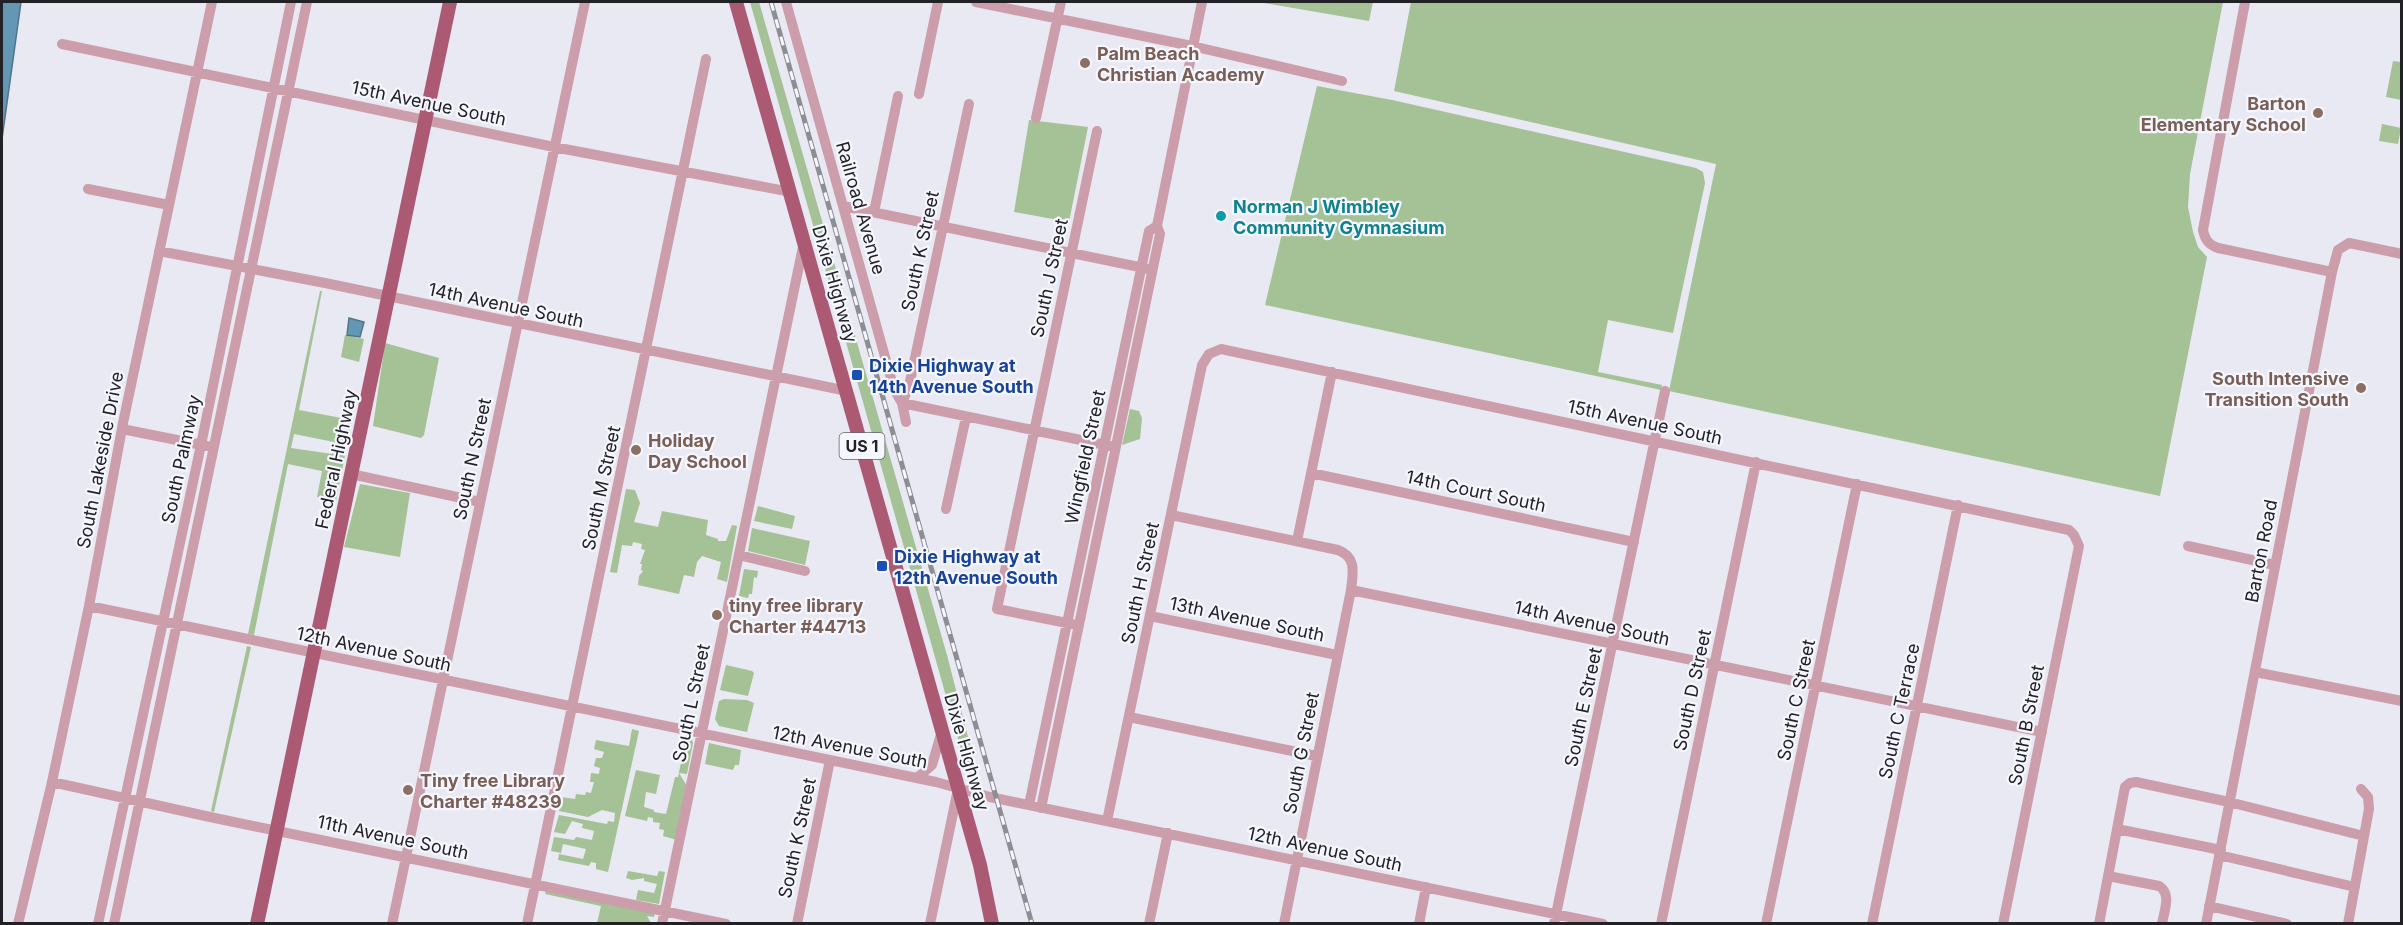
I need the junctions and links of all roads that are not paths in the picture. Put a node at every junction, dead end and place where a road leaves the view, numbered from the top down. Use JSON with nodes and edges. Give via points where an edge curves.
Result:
{"nodes":[{"id":1,"x":212,"y":2,"type":"edge"},
{"id":2,"x":291,"y":2,"type":"edge"},
{"id":3,"x":307,"y":2,"type":"edge"},
{"id":4,"x":450,"y":2,"type":"edge"},
{"id":5,"x":585,"y":2,"type":"edge"},
{"id":6,"x":736,"y":2,"type":"edge"},
{"id":7,"x":786,"y":2,"type":"edge"},
{"id":8,"x":938,"y":2,"type":"edge"},
{"id":9,"x":976,"y":2,"type":"edge"},
{"id":10,"x":1061,"y":2,"type":"edge"},
{"id":11,"x":1202,"y":2,"type":"edge"},
{"id":12,"x":2245,"y":2,"type":"edge"},
{"id":13,"x":1057,"y":18,"type":"junction"},
{"id":14,"x":62,"y":44,"type":"dead end"},
{"id":15,"x":1192,"y":46,"type":"junction"},
{"id":16,"x":706,"y":59,"type":"dead end"},
{"id":17,"x":197,"y":71,"type":"junction"},
{"id":18,"x":1342,"y":81,"type":"dead end"},
{"id":19,"x":274,"y":87,"type":"junction"},
{"id":20,"x":289,"y":90,"type":"junction"},
{"id":21,"x":919,"y":94,"type":"dead end"},
{"id":22,"x":898,"y":96,"type":"dead end"},
{"id":23,"x":969,"y":104,"type":"dead end"},
{"id":24,"x":1036,"y":118,"type":"dead end"},
{"id":25,"x":425,"y":119,"type":"junction"},
{"id":26,"x":1097,"y":131,"type":"dead end"},
{"id":27,"x":554,"y":147,"type":"junction"},
{"id":28,"x":683,"y":172,"type":"junction"},
{"id":29,"x":88,"y":189,"type":"dead end"},
{"id":30,"x":791,"y":192,"type":"junction"},
{"id":31,"x":169,"y":205,"type":"junction"},
{"id":32,"x":843,"y":206,"type":"junction"},
{"id":33,"x":874,"y":212,"type":"junction"},
{"id":34,"x":942,"y":226,"type":"junction"},
{"id":35,"x":804,"y":242,"type":"junction"},
{"id":36,"x":159,"y":251,"type":"junction"},
{"id":37,"x":1071,"y":253,"type":"junction"},
{"id":38,"x":2402,"y":254,"type":"edge"},
{"id":39,"x":237,"y":265,"type":"junction"},
{"id":40,"x":250,"y":268,"type":"junction"},
{"id":41,"x":1147,"y":268,"type":"junction"},
{"id":42,"x":2332,"y":272,"type":"junction"},
{"id":43,"x":388,"y":297,"type":"junction"},
{"id":44,"x":517,"y":324,"type":"junction"},
{"id":45,"x":646,"y":351,"type":"junction"},
{"id":46,"x":1209,"y":354,"type":"joint"},
{"id":47,"x":1332,"y":372,"type":"junction"},
{"id":48,"x":776,"y":378,"type":"junction"},
{"id":49,"x":847,"y":391,"type":"junction"},
{"id":50,"x":1665,"y":391,"type":"dead end"},
{"id":51,"x":902,"y":403,"type":"junction"},
{"id":52,"x":966,"y":417,"type":"junction"},
{"id":53,"x":906,"y":422,"type":"dead end"},
{"id":54,"x":122,"y":429,"type":"junction"},
{"id":55,"x":1034,"y":431,"type":"junction"},
{"id":56,"x":1655,"y":441,"type":"junction"},
{"id":57,"x":201,"y":445,"type":"junction"},
{"id":58,"x":1104,"y":445,"type":"junction"},
{"id":59,"x":214,"y":447,"type":"junction"},
{"id":60,"x":1116,"y":447,"type":"junction"},
{"id":61,"x":1756,"y":462,"type":"junction"},
{"id":62,"x":1311,"y":473,"type":"junction"},
{"id":63,"x":351,"y":474,"type":"junction"},
{"id":64,"x":1857,"y":484,"type":"junction"},
{"id":65,"x":480,"y":502,"type":"junction"},
{"id":66,"x":1958,"y":505,"type":"junction"},
{"id":67,"x":946,"y":509,"type":"dead end"},
{"id":68,"x":1171,"y":515,"type":"junction"},
{"id":69,"x":2074,"y":534,"type":"joint"},
{"id":70,"x":1297,"y":541,"type":"junction"},
{"id":71,"x":1634,"y":542,"type":"junction"},
{"id":72,"x":2188,"y":546,"type":"dead end"},
{"id":73,"x":739,"y":555,"type":"junction"},
{"id":74,"x":2276,"y":565,"type":"junction"},
{"id":75,"x":805,"y":571,"type":"dead end"},
{"id":76,"x":1077,"y":577,"type":"junction"},
{"id":77,"x":1088,"y":580,"type":"junction"},
{"id":78,"x":1350,"y":590,"type":"junction"},
{"id":79,"x":89,"y":606,"type":"junction"},
{"id":80,"x":1149,"y":616,"type":"junction"},
{"id":81,"x":162,"y":621,"type":"junction"},
{"id":82,"x":1067,"y":623,"type":"junction"},
{"id":83,"x":176,"y":624,"type":"junction"},
{"id":84,"x":1079,"y":625,"type":"junction"},
{"id":85,"x":1613,"y":644,"type":"junction"},
{"id":86,"x":314,"y":652,"type":"junction"},
{"id":87,"x":1337,"y":655,"type":"junction"},
{"id":88,"x":1714,"y":664,"type":"junction"},
{"id":89,"x":2255,"y":672,"type":"junction"},
{"id":90,"x":443,"y":680,"type":"junction"},
{"id":91,"x":1815,"y":685,"type":"junction"},
{"id":92,"x":2402,"y":701,"type":"edge"},
{"id":93,"x":1917,"y":706,"type":"junction"},
{"id":94,"x":572,"y":707,"type":"junction"},
{"id":95,"x":1129,"y":717,"type":"junction"},
{"id":96,"x":942,"y":731,"type":"junction"},
{"id":97,"x":2042,"y":732,"type":"junction"},
{"id":98,"x":701,"y":735,"type":"junction"},
{"id":99,"x":1316,"y":756,"type":"junction"},
{"id":100,"x":830,"y":760,"type":"junction"},
{"id":101,"x":917,"y":778,"type":"junction"},
{"id":102,"x":52,"y":783,"type":"junction"},
{"id":103,"x":958,"y":788,"type":"junction"},
{"id":104,"x":2361,"y":789,"type":"dead end"},
{"id":105,"x":125,"y":798,"type":"junction"},
{"id":106,"x":139,"y":801,"type":"junction"},
{"id":107,"x":2229,"y":802,"type":"junction"},
{"id":108,"x":1029,"y":805,"type":"junction"},
{"id":109,"x":1041,"y":807,"type":"junction"},
{"id":110,"x":1107,"y":820,"type":"junction"},
{"id":111,"x":2117,"y":829,"type":"junction"},
{"id":112,"x":277,"y":830,"type":"junction"},
{"id":113,"x":1168,"y":833,"type":"junction"},
{"id":114,"x":2364,"y":836,"type":"junction"},
{"id":115,"x":2220,"y":852,"type":"junction"},
{"id":116,"x":406,"y":856,"type":"junction"},
{"id":117,"x":1297,"y":860,"type":"junction"},
{"id":118,"x":2108,"y":876,"type":"junction"},
{"id":119,"x":535,"y":883,"type":"junction"},
{"id":120,"x":1426,"y":887,"type":"junction"},
{"id":121,"x":2355,"y":887,"type":"junction"},
{"id":122,"x":2209,"y":906,"type":"junction"},
{"id":123,"x":664,"y":910,"type":"junction"},
{"id":124,"x":1555,"y":919,"type":"edge"},
{"id":125,"x":18,"y":924,"type":"edge"},
{"id":126,"x":98,"y":924,"type":"edge"},
{"id":127,"x":114,"y":924,"type":"edge"},
{"id":128,"x":257,"y":924,"type":"edge"},
{"id":129,"x":392,"y":924,"type":"edge"},
{"id":130,"x":527,"y":924,"type":"edge"},
{"id":131,"x":662,"y":924,"type":"edge"},
{"id":132,"x":726,"y":924,"type":"edge"},
{"id":133,"x":797,"y":924,"type":"edge"},
{"id":134,"x":930,"y":924,"type":"edge"},
{"id":135,"x":992,"y":924,"type":"edge"},
{"id":136,"x":1149,"y":924,"type":"edge"},
{"id":137,"x":1284,"y":924,"type":"edge"},
{"id":138,"x":1419,"y":924,"type":"edge"},
{"id":139,"x":1603,"y":924,"type":"edge"},
{"id":140,"x":1661,"y":924,"type":"edge"},
{"id":141,"x":1766,"y":924,"type":"edge"},
{"id":142,"x":1872,"y":924,"type":"edge"},
{"id":143,"x":2003,"y":924,"type":"edge"},
{"id":144,"x":2099,"y":924,"type":"edge"},
{"id":145,"x":2162,"y":924,"type":"edge"},
{"id":146,"x":2206,"y":924,"type":"edge"},
{"id":147,"x":2287,"y":924,"type":"edge"},
{"id":148,"x":2348,"y":924,"type":"edge"}],
"edges":[{"from":1,"to":17,"type":"street","name":"South Lakeside Drive"},
{"from":2,"to":19,"type":"street","name":"South Palmway"},
{"from":3,"to":20,"type":"street","name":"South Palmway"},
{"from":4,"to":25,"type":"main road","name":"Federal Highway"},
{"from":5,"to":27,"type":"street","name":"South N Street"},
{"from":6,"to":30,"type":"main road","name":"Dixie Highway","number":"US 1"},
{"from":7,"to":32,"type":"street","name":"Railroad Avenue"},
{"from":8,"to":21,"type":"street"},
{"from":9,"to":13,"type":"street"},
{"from":10,"to":13,"type":"street"},
{"from":11,"to":15,"type":"street","name":"Wingfield Street"},
{"from":12,"to":42,"type":"street","via":[[2205,236],[2218,248]]},
{"from":13,"to":15,"type":"street"},
{"from":13,"to":24,"type":"street"},
{"from":14,"to":17,"type":"street","name":"15th Avenue South"},
{"from":15,"to":18,"type":"street"},
{"from":15,"to":41,"type":"street","name":"Wingfield Street","via":[[1157,226],[1160,234]]},
{"from":16,"to":28,"type":"street","name":"South M Street"},
{"from":17,"to":19,"type":"street","name":"15th Avenue South"},
{"from":17,"to":31,"type":"street","name":"South Lakeside Drive"},
{"from":19,"to":20,"type":"street","name":"15th Avenue South"},
{"from":19,"to":39,"type":"street","name":"South Palmway"},
{"from":20,"to":25,"type":"street","name":"15th Avenue South"},
{"from":20,"to":40,"type":"street","name":"South Palmway"},
{"from":22,"to":33,"type":"street"},
{"from":23,"to":34,"type":"street","name":"South K Street"},
{"from":25,"to":27,"type":"street","name":"15th Avenue South"},
{"from":25,"to":43,"type":"main road","name":"Federal Highway"},
{"from":26,"to":37,"type":"street","name":"South J Street"},
{"from":27,"to":28,"type":"street","name":"15th Avenue South"},
{"from":27,"to":44,"type":"street","name":"South N Street"},
{"from":28,"to":30,"type":"street","name":"15th Avenue South"},
{"from":28,"to":45,"type":"street","name":"South M Street"},
{"from":29,"to":31,"type":"street"},
{"from":30,"to":35,"type":"main road","name":"Dixie Highway","number":"US 1"},
{"from":31,"to":36,"type":"street","name":"South Lakeside Drive"},
{"from":32,"to":33,"type":"street"},
{"from":32,"to":51,"type":"street","name":"Railroad Avenue","via":[[894,389]]},
{"from":33,"to":34,"type":"street"},
{"from":34,"to":37,"type":"street"},
{"from":34,"to":51,"type":"street","name":"South K Street","via":[[909,386]]},
{"from":35,"to":48,"type":"street","name":"South L Street"},
{"from":35,"to":49,"type":"main road","name":"Dixie Highway","number":"US 1"},
{"from":36,"to":39,"type":"street","name":"14th Avenue South"},
{"from":36,"to":54,"type":"street","name":"South Lakeside Drive"},
{"from":37,"to":41,"type":"street"},
{"from":37,"to":55,"type":"street","name":"South J Street"},
{"from":38,"to":42,"type":"street","name":"Barton Road","via":[[2349,243],[2338,250]]},
{"from":39,"to":40,"type":"street","name":"14th Avenue South"},
{"from":39,"to":57,"type":"street","name":"South Palmway"},
{"from":40,"to":43,"type":"street","name":"14th Avenue South"},
{"from":40,"to":59,"type":"street","name":"South Palmway"},
{"from":41,"to":58,"type":"street","name":"Wingfield Street"},
{"from":41,"to":60,"type":"street","name":"Wingfield Street"},
{"from":42,"to":74,"type":"street","name":"Barton Road"},
{"from":43,"to":44,"type":"street","name":"14th Avenue South"},
{"from":43,"to":63,"type":"main road","name":"Federal Highway"},
{"from":44,"to":45,"type":"street","name":"14th Avenue South"},
{"from":44,"to":65,"type":"street","name":"South N Street"},
{"from":45,"to":48,"type":"street","name":"14th Avenue South"},
{"from":45,"to":94,"type":"street","name":"South M Street"},
{"from":46,"to":47,"type":"street","name":"15th Avenue South","via":[[1221,349]]},
{"from":46,"to":68,"type":"street","name":"South H Street","via":[[1202,365]]},
{"from":47,"to":56,"type":"street","name":"15th Avenue South"},
{"from":47,"to":62,"type":"street"},
{"from":48,"to":49,"type":"street","name":"14th Avenue South"},
{"from":48,"to":73,"type":"street","name":"South L Street"},
{"from":49,"to":96,"type":"main road","name":"Dixie Highway","number":"US 1"},
{"from":50,"to":56,"type":"street","name":"South E Street"},
{"from":51,"to":52,"type":"street"},
{"from":51,"to":53,"type":"street","name":"Railroad Avenue"},
{"from":52,"to":55,"type":"street"},
{"from":52,"to":67,"type":"street"},
{"from":54,"to":57,"type":"street"},
{"from":54,"to":79,"type":"street","name":"South Lakeside Drive"},
{"from":55,"to":58,"type":"street"},
{"from":55,"to":82,"type":"street","name":"South J Street","via":[[997,609]]},
{"from":56,"to":61,"type":"street","name":"15th Avenue South"},
{"from":56,"to":71,"type":"street","name":"South E Street"},
{"from":57,"to":59,"type":"street"},
{"from":57,"to":81,"type":"street","name":"South Palmway"},
{"from":58,"to":60,"type":"street"},
{"from":58,"to":76,"type":"street","name":"Wingfield Street"},
{"from":59,"to":83,"type":"street","name":"South Palmway"},
{"from":60,"to":77,"type":"street","name":"Wingfield Street"},
{"from":61,"to":64,"type":"street","name":"15th Avenue South"},
{"from":61,"to":88,"type":"street","name":"South D Street"},
{"from":62,"to":70,"type":"street"},
{"from":62,"to":71,"type":"street","name":"14th Court South"},
{"from":63,"to":65,"type":"street"},
{"from":63,"to":86,"type":"main road","name":"Federal Highway"},
{"from":64,"to":66,"type":"street","name":"15th Avenue South"},
{"from":64,"to":91,"type":"street","name":"South C Street"},
{"from":65,"to":90,"type":"street","name":"South N Street"},
{"from":66,"to":69,"type":"street","name":"15th Avenue South","via":[[2063,528]]},
{"from":66,"to":93,"type":"street","name":"South C Terrace"},
{"from":68,"to":70,"type":"street"},
{"from":68,"to":80,"type":"street","name":"South H Street"},
{"from":69,"to":97,"type":"street","name":"South B Street","via":[[2079,546]]},
{"from":70,"to":78,"type":"street","via":[[1349,556],[1354,568]]},
{"from":71,"to":85,"type":"street","name":"South E Street"},
{"from":72,"to":74,"type":"street"},
{"from":73,"to":75,"type":"street"},
{"from":73,"to":98,"type":"street","name":"South L Street"},
{"from":74,"to":89,"type":"street","name":"Barton Road"},
{"from":76,"to":77,"type":"street"},
{"from":76,"to":82,"type":"street","name":"Wingfield Street"},
{"from":77,"to":84,"type":"street","name":"Wingfield Street"},
{"from":78,"to":85,"type":"street","name":"14th Avenue South"},
{"from":78,"to":87,"type":"street","name":"South G Street"},
{"from":79,"to":81,"type":"street","name":"12th Avenue South"},
{"from":79,"to":102,"type":"street","name":"South Lakeside Drive"},
{"from":80,"to":87,"type":"street","name":"13th Avenue South"},
{"from":80,"to":95,"type":"street","name":"South H Street"},
{"from":81,"to":83,"type":"street","name":"12th Avenue South"},
{"from":81,"to":105,"type":"street","name":"South Palmway"},
{"from":82,"to":84,"type":"street"},
{"from":82,"to":108,"type":"street","name":"Wingfield Street"},
{"from":83,"to":86,"type":"street","name":"12th Avenue South"},
{"from":83,"to":106,"type":"street","name":"South Palmway"},
{"from":84,"to":109,"type":"street","name":"Wingfield Street"},
{"from":85,"to":88,"type":"street","name":"14th Avenue South"},
{"from":85,"to":124,"type":"street","name":"South E Street"},
{"from":86,"to":90,"type":"street","name":"12th Avenue South"},
{"from":86,"to":112,"type":"main road","name":"Federal Highway"},
{"from":87,"to":99,"type":"street","name":"South G Street"},
{"from":88,"to":91,"type":"street","name":"14th Avenue South"},
{"from":88,"to":140,"type":"street","name":"South D Street"},
{"from":89,"to":92,"type":"street"},
{"from":89,"to":107,"type":"street","name":"Barton Road"},
{"from":90,"to":94,"type":"street","name":"12th Avenue South"},
{"from":90,"to":116,"type":"street","name":"South N Street"},
{"from":91,"to":93,"type":"street","name":"14th Avenue South"},
{"from":91,"to":141,"type":"street","name":"South C Street"},
{"from":93,"to":97,"type":"street","name":"14th Avenue South"},
{"from":93,"to":142,"type":"street","name":"South C Terrace"},
{"from":94,"to":98,"type":"street","name":"12th Avenue South"},
{"from":94,"to":119,"type":"street","name":"South M Street"},
{"from":95,"to":99,"type":"street"},
{"from":95,"to":110,"type":"street","name":"South H Street"},
{"from":96,"to":101,"type":"street","via":[[932,765]]},
{"from":96,"to":103,"type":"main road","name":"Dixie Highway","number":"US 1"},
{"from":97,"to":143,"type":"street","name":"South B Street"},
{"from":98,"to":100,"type":"street","name":"12th Avenue South"},
{"from":98,"to":123,"type":"street","name":"South L Street"},
{"from":99,"to":117,"type":"street","name":"South G Street"},
{"from":100,"to":101,"type":"street","name":"12th Avenue South"},
{"from":100,"to":133,"type":"street","name":"South K Street"},
{"from":101,"to":103,"type":"street","name":"12th Avenue South"},
{"from":102,"to":105,"type":"street","name":"11th Avenue South"},
{"from":102,"to":125,"type":"street","name":"South Lakeside Drive"},
{"from":103,"to":108,"type":"street","name":"12th Avenue South"},
{"from":103,"to":134,"type":"street"},
{"from":103,"to":135,"type":"main road","name":"Dixie Highway","number":"US 1"},
{"from":104,"to":114,"type":"street","via":[[2368,797],[2369,809]]},
{"from":105,"to":106,"type":"street","name":"11th Avenue South"},
{"from":105,"to":126,"type":"street","name":"South Palmway"},
{"from":106,"to":112,"type":"street","name":"11th Avenue South"},
{"from":106,"to":127,"type":"street","name":"South Palmway"},
{"from":107,"to":111,"type":"street","via":[[2130,783]]},
{"from":107,"to":114,"type":"street"},
{"from":107,"to":115,"type":"street","name":"Barton Road"},
{"from":108,"to":109,"type":"street","name":"12th Avenue South"},
{"from":109,"to":110,"type":"street","name":"12th Avenue South"},
{"from":110,"to":113,"type":"street","name":"12th Avenue South"},
{"from":111,"to":115,"type":"street"},
{"from":111,"to":118,"type":"street"},
{"from":112,"to":116,"type":"street","name":"11th Avenue South"},
{"from":112,"to":128,"type":"main road","name":"Federal Highway"},
{"from":113,"to":117,"type":"street","name":"12th Avenue South"},
{"from":113,"to":136,"type":"street"},
{"from":114,"to":121,"type":"street"},
{"from":115,"to":121,"type":"street"},
{"from":115,"to":122,"type":"street","name":"Barton Road"},
{"from":116,"to":119,"type":"street","name":"11th Avenue South"},
{"from":116,"to":129,"type":"street","name":"South N Street"},
{"from":117,"to":120,"type":"street","name":"12th Avenue South"},
{"from":117,"to":137,"type":"street","name":"South G Street"},
{"from":118,"to":144,"type":"street"},
{"from":118,"to":145,"type":"street","via":[[2164,890],[2167,896]]},
{"from":119,"to":123,"type":"street","name":"11th Avenue South"},
{"from":119,"to":130,"type":"street","name":"South M Street"},
{"from":120,"to":124,"type":"street","name":"12th Avenue South"},
{"from":120,"to":138,"type":"street"},
{"from":121,"to":148,"type":"street"},
{"from":122,"to":146,"type":"street","name":"Barton Road"},
{"from":122,"to":147,"type":"street"},
{"from":123,"to":131,"type":"street","name":"South L Street"},
{"from":123,"to":132,"type":"street","name":"11th Avenue South"},
{"from":124,"to":139,"type":"street","name":"12th Avenue South"}]}
